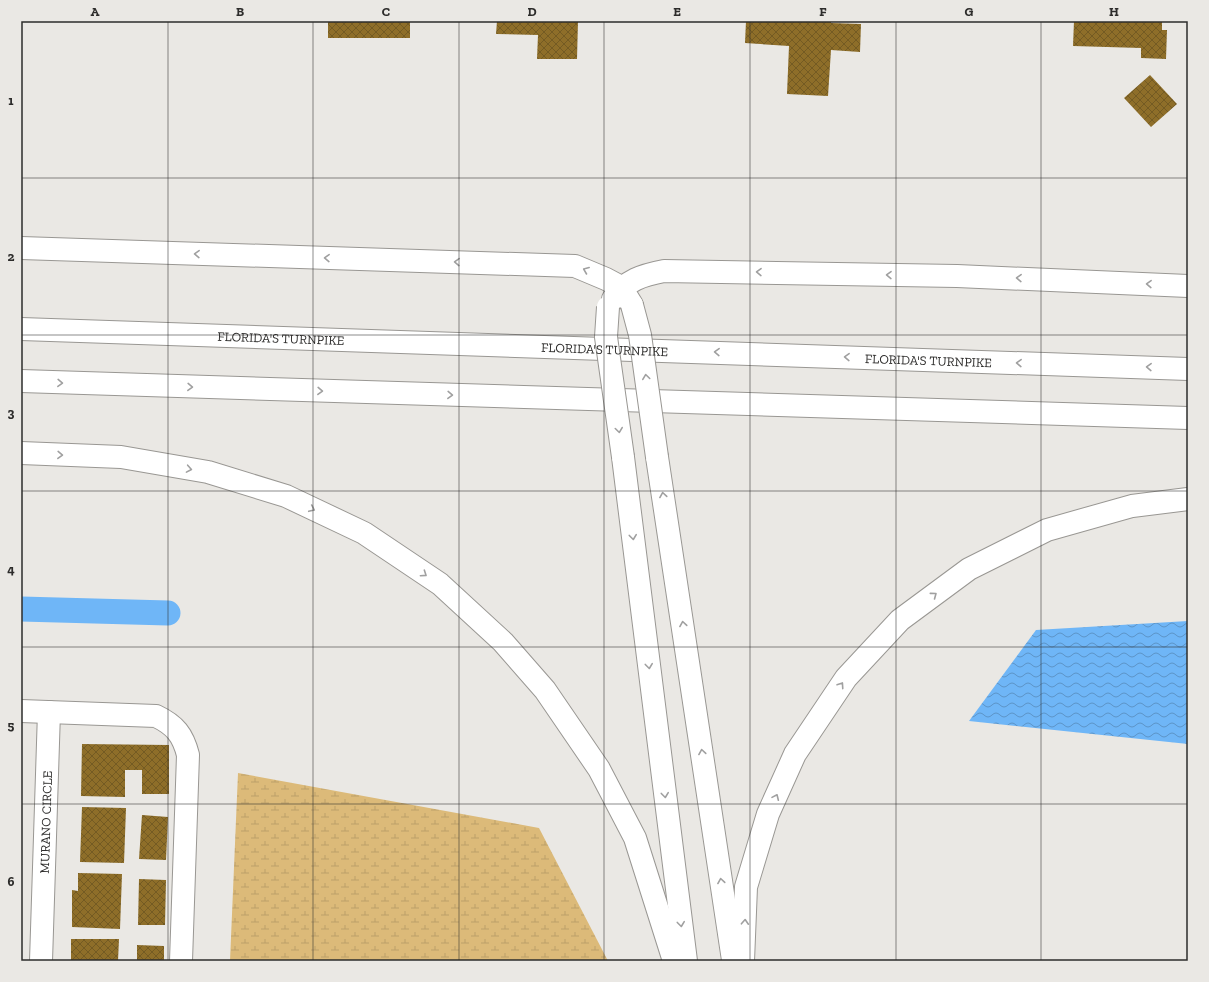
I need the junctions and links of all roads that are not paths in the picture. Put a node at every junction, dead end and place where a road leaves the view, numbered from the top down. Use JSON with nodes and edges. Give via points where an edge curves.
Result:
{"nodes":[{"id":1,"x":21,"y":248,"type":"edge"},
{"id":2,"x":1188,"y":286,"type":"edge"},
{"id":3,"x":621,"y":287,"type":"junction"},
{"id":4,"x":21,"y":329,"type":"edge"},
{"id":5,"x":1188,"y":369,"type":"edge"},
{"id":6,"x":21,"y":381,"type":"edge"},
{"id":7,"x":1188,"y":418,"type":"edge"},
{"id":8,"x":21,"y":453,"type":"edge"},
{"id":9,"x":1188,"y":499,"type":"edge"},
{"id":10,"x":21,"y":711,"type":"edge"},
{"id":11,"x":49,"y":712,"type":"junction"},
{"id":12,"x":41,"y":961,"type":"edge"},
{"id":13,"x":181,"y":961,"type":"edge"},
{"id":14,"x":674,"y":961,"type":"edge"},
{"id":15,"x":686,"y":961,"type":"edge"},
{"id":16,"x":733,"y":961,"type":"edge"},
{"id":17,"x":743,"y":961,"type":"edge"}],
"edges":[{"from":3,"to":1,"type":"main road","one_way":true,"via":[[575,266]]},
{"from":2,"to":3,"type":"main road","one_way":true,"via":[[957,276],[664,271],[646,274]]},
{"from":3,"to":15,"type":"main road","one_way":true,"bridge":true,"via":[[608,307],[606,337]]},
{"from":16,"to":3,"type":"main road","one_way":true,"bridge":true,"via":[[640,335],[632,305]]},
{"from":5,"to":4,"type":"main road","name":"FLORIDA'S TURNPIKE","one_way":true},
{"from":6,"to":7,"type":"main road","one_way":true},
{"from":8,"to":14,"type":"main road","one_way":true,"via":[[121,457],[208,472],[286,496],[364,533],[440,584],[503,642],[545,690],[599,769],[635,838]]},
{"from":17,"to":9,"type":"main road","one_way":true,"via":[[746,887],[768,814],[795,754],[846,678],[900,620],[969,569],[1047,530],[1132,506]]},
{"from":10,"to":11,"type":"main road"},
{"from":11,"to":12,"type":"main road","name":"MURANO CIRCLE"},
{"from":11,"to":13,"type":"main road","via":[[156,716],[170,722],[184,741],[188,755]]}]}
